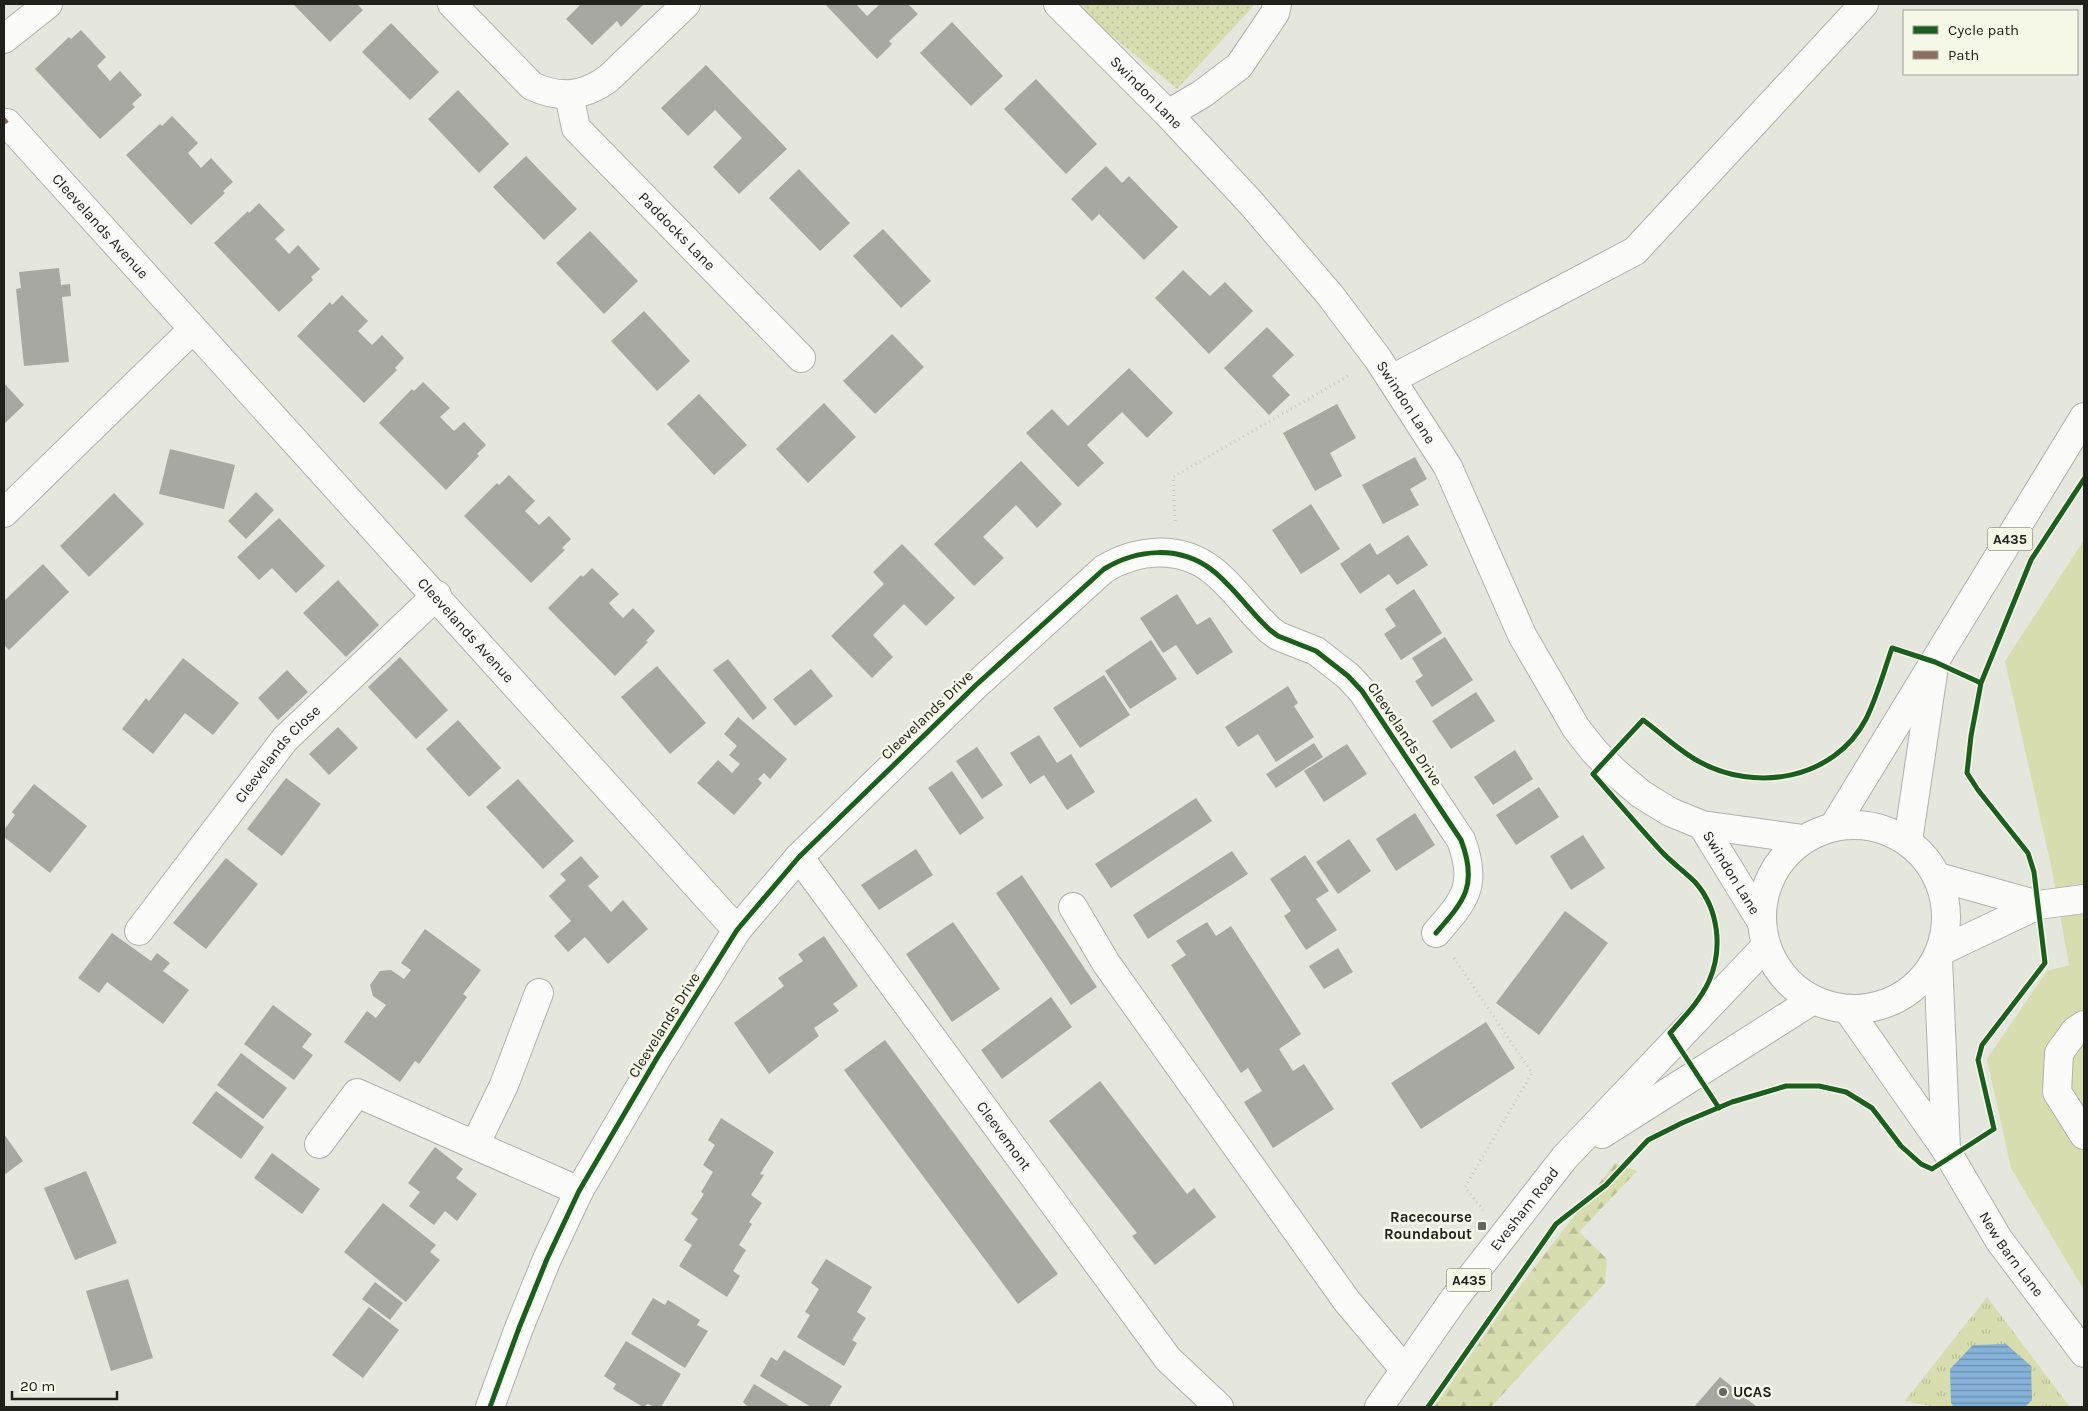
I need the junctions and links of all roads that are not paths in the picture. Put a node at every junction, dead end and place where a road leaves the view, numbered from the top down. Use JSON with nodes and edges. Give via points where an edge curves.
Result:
{"nodes":[{"id":1,"x":48,"y":4,"type":"edge"},
{"id":2,"x":452,"y":4,"type":"edge"},
{"id":3,"x":686,"y":4,"type":"edge"},
{"id":4,"x":1058,"y":4,"type":"edge"},
{"id":5,"x":1277,"y":4,"type":"edge"},
{"id":6,"x":1864,"y":4,"type":"edge"},
{"id":7,"x":4,"y":39,"type":"edge"},
{"id":8,"x":570,"y":96,"type":"junction"},
{"id":9,"x":1168,"y":114,"type":"junction"},
{"id":10,"x":7,"y":123,"type":"dead end"},
{"id":11,"x":192,"y":330,"type":"junction"},
{"id":12,"x":801,"y":358,"type":"dead end"},
{"id":13,"x":1385,"y":369,"type":"junction"},
{"id":14,"x":2084,"y":417,"type":"edge"},
{"id":15,"x":4,"y":513,"type":"edge"},
{"id":16,"x":437,"y":595,"type":"junction"},
{"id":17,"x":1935,"y":662,"type":"junction"},
{"id":18,"x":1702,"y":825,"type":"junction"},
{"id":19,"x":1834,"y":826,"type":"junction"},
{"id":20,"x":1803,"y":839,"type":"junction"},
{"id":21,"x":1908,"y":841,"type":"junction"},
{"id":22,"x":798,"y":857,"type":"junction"},
{"id":23,"x":1938,"y":877,"type":"junction"},
{"id":24,"x":2084,"y":899,"type":"edge"},
{"id":25,"x":2038,"y":905,"type":"junction"},
{"id":26,"x":1073,"y":907,"type":"dead end"},
{"id":27,"x":139,"y":930,"type":"dead end"},
{"id":28,"x":737,"y":930,"type":"junction"},
{"id":29,"x":1436,"y":933,"type":"road end"},
{"id":30,"x":1763,"y":933,"type":"junction"},
{"id":31,"x":1940,"y":954,"type":"junction"},
{"id":32,"x":539,"y":993,"type":"dead end"},
{"id":33,"x":1813,"y":1000,"type":"junction"},
{"id":34,"x":1848,"y":1010,"type":"junction"},
{"id":35,"x":2084,"y":1025,"type":"edge"},
{"id":36,"x":2084,"y":1135,"type":"edge"},
{"id":37,"x":319,"y":1144,"type":"dead end"},
{"id":38,"x":475,"y":1145,"type":"junction"},
{"id":39,"x":1946,"y":1150,"type":"junction"},
{"id":40,"x":1565,"y":1157,"type":"junction"},
{"id":41,"x":579,"y":1192,"type":"junction"},
{"id":42,"x":2084,"y":1353,"type":"edge"},
{"id":43,"x":1405,"y":1370,"type":"junction"},
{"id":44,"x":490,"y":1407,"type":"edge"},
{"id":45,"x":1219,"y":1407,"type":"edge"},
{"id":46,"x":1379,"y":1407,"type":"edge"}],
"edges":[{"from":1,"to":7,"type":"street"},
{"from":2,"to":8,"type":"street","via":[[532,86],[543,92]]},
{"from":3,"to":8,"type":"street","via":[[609,78],[597,87]]},
{"from":4,"to":9,"type":"street","name":"Swindon Lane"},
{"from":5,"to":9,"type":"street","via":[[1275,13],[1239,66]]},
{"from":6,"to":13,"type":"street","via":[[1635,251]]},
{"from":8,"to":12,"type":"street","name":"Paddocks Lane","via":[[576,128]]},
{"from":9,"to":13,"type":"street","name":"Swindon Lane","via":[[1330,295]]},
{"from":10,"to":11,"type":"street","name":"Cleevelands Avenue"},
{"from":11,"to":15,"type":"street"},
{"from":11,"to":16,"type":"street","name":"Cleevelands Avenue"},
{"from":13,"to":18,"type":"street","name":"Swindon Lane","via":[[1448,467],[1522,635],[1576,728],[1615,772],[1641,794],[1670,812]]},
{"from":14,"to":17,"type":"street","number":"A435"},
{"from":16,"to":27,"type":"street","name":"Cleevelands Close","via":[[284,739]]},
{"from":16,"to":28,"type":"street","name":"Cleevelands Avenue"},
{"from":17,"to":19,"type":"street","number":"A435"},
{"from":17,"to":21,"type":"street","number":"A435"},
{"from":18,"to":20,"type":"street","name":"Swindon Lane"},
{"from":18,"to":30,"type":"street","name":"Swindon Lane"},
{"from":19,"to":20,"type":"street"},
{"from":19,"to":21,"type":"street","via":[[1869,825]]},
{"from":20,"to":30,"type":"street","via":[[1774,869],[1765,889]]},
{"from":21,"to":23,"type":"street","via":[[1927,859]]},
{"from":22,"to":28,"type":"street","name":"Cleevelands Drive"},
{"from":22,"to":29,"type":"street","name":"Cleevelands Drive","via":[[975,686],[1104,568],[1139,554],[1177,554],[1211,570],[1270,630],[1333,662],[1362,691],[1462,840],[1468,856],[1467,890],[1461,905]]},
{"from":22,"to":45,"type":"street","name":"Cleevemont","via":[[1168,1359]]},
{"from":23,"to":25,"type":"street"},
{"from":23,"to":31,"type":"street","via":[[1945,897],[1947,929]]},
{"from":24,"to":25,"type":"street"},
{"from":25,"to":31,"type":"street"},
{"from":26,"to":43,"type":"street","via":[[1106,963],[1335,1284]]},
{"from":28,"to":41,"type":"street","name":"Cleevelands Drive"},
{"from":30,"to":33,"type":"street","name":"Swindon Lane","via":[[1781,974]]},
{"from":30,"to":40,"type":"street","number":"A435"},
{"from":31,"to":34,"type":"street","via":[[1925,978],[1908,993],[1886,1005]]},
{"from":31,"to":39,"type":"street","name":"New Barn Lane"},
{"from":32,"to":38,"type":"street","via":[[504,1085]]},
{"from":33,"to":34,"type":"street"},
{"from":33,"to":40,"type":"street","number":"A435"},
{"from":34,"to":39,"type":"street","name":"New Barn Lane"},
{"from":35,"to":36,"type":"street","via":[[2075,1031],[2059,1053],[2056,1092]]},
{"from":37,"to":38,"type":"street","via":[[357,1092]]},
{"from":38,"to":41,"type":"street"},
{"from":39,"to":42,"type":"street","name":"New Barn Lane","via":[[1999,1240]]},
{"from":40,"to":43,"type":"street","name":"Evesham Road","number":"A435","via":[[1454,1299]]},
{"from":41,"to":44,"type":"street","name":"Cleevelands Drive","via":[[543,1268]]},
{"from":43,"to":46,"type":"street","name":"Evesham Road","number":"A435"}]}
